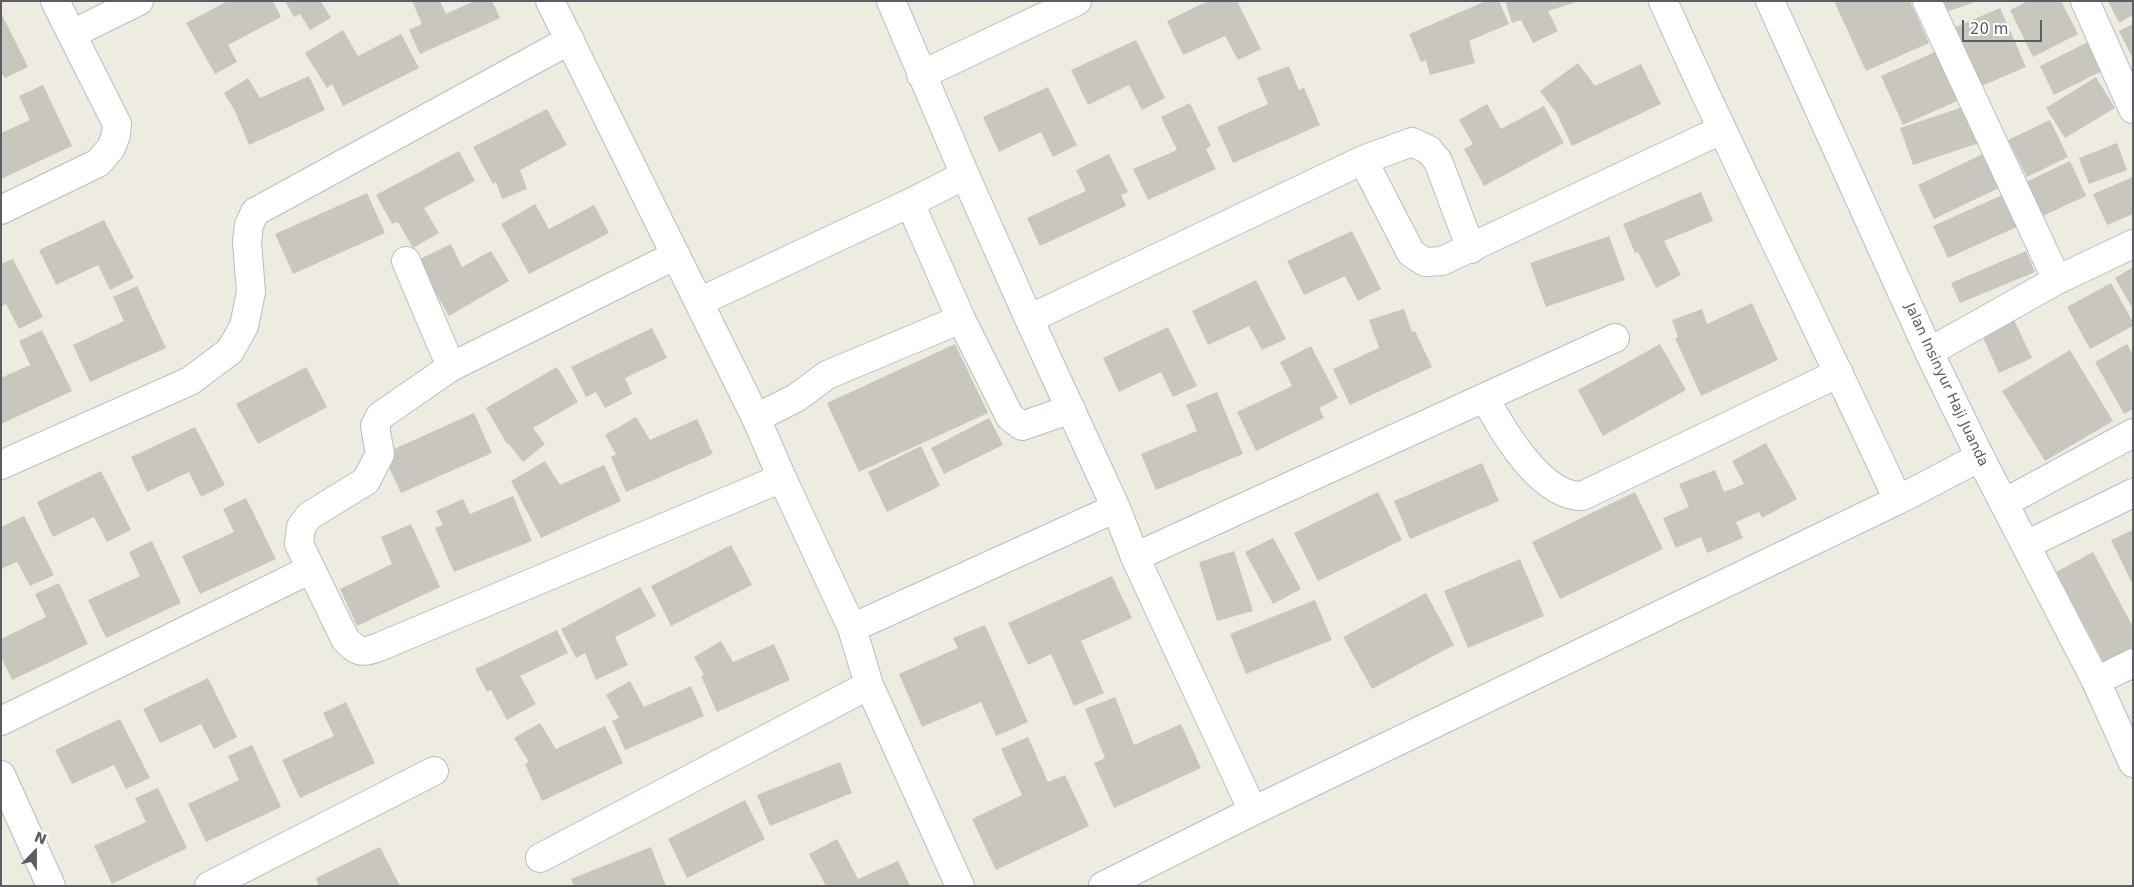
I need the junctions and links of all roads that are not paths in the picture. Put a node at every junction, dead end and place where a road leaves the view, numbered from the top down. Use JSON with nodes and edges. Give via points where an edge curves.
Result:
{"nodes":[{"id":1,"x":55,"y":1,"type":"edge"},
{"id":2,"x":140,"y":1,"type":"edge"},
{"id":3,"x":550,"y":1,"type":"edge"},
{"id":4,"x":891,"y":1,"type":"edge"},
{"id":5,"x":1077,"y":1,"type":"edge"},
{"id":6,"x":1662,"y":1,"type":"edge"},
{"id":7,"x":1770,"y":1,"type":"edge"},
{"id":8,"x":1927,"y":1,"type":"edge"},
{"id":9,"x":2085,"y":1,"type":"edge"},
{"id":10,"x":72,"y":34,"type":"junction"},
{"id":11,"x":570,"y":40,"type":"junction"},
{"id":12,"x":921,"y":75,"type":"junction"},
{"id":13,"x":2133,"y":109,"type":"edge"},
{"id":14,"x":1721,"y":130,"type":"junction"},
{"id":15,"x":1363,"y":160,"type":"junction"},
{"id":16,"x":965,"y":175,"type":"junction"},
{"id":17,"x":910,"y":203,"type":"junction"},
{"id":18,"x":1,"y":210,"type":"edge"},
{"id":19,"x":2133,"y":244,"type":"edge"},
{"id":20,"x":1472,"y":249,"type":"junction"},
{"id":21,"x":676,"y":255,"type":"junction"},
{"id":22,"x":406,"y":261,"type":"dead end"},
{"id":23,"x":2057,"y":280,"type":"junction"},
{"id":24,"x":700,"y":302,"type":"junction"},
{"id":25,"x":962,"y":319,"type":"junction"},
{"id":26,"x":1028,"y":319,"type":"junction"},
{"id":27,"x":1615,"y":338,"type":"dead end"},
{"id":28,"x":1929,"y":352,"type":"junction"},
{"id":29,"x":451,"y":367,"type":"junction"},
{"id":30,"x":1839,"y":372,"type":"junction"},
{"id":31,"x":1484,"y":398,"type":"junction"},
{"id":32,"x":1070,"y":409,"type":"junction"},
{"id":33,"x":756,"y":418,"type":"junction"},
{"id":34,"x":2133,"y":433,"type":"edge"},
{"id":35,"x":1980,"y":457,"type":"junction"},
{"id":36,"x":1,"y":465,"type":"edge"},
{"id":37,"x":782,"y":478,"type":"junction"},
{"id":38,"x":2133,"y":492,"type":"edge"},
{"id":39,"x":1898,"y":500,"type":"junction"},
{"id":40,"x":2004,"y":503,"type":"junction"},
{"id":41,"x":1116,"y":508,"type":"junction"},
{"id":42,"x":2026,"y":545,"type":"junction"},
{"id":43,"x":1135,"y":557,"type":"junction"},
{"id":44,"x":311,"y":569,"type":"junction"},
{"id":45,"x":852,"y":628,"type":"junction"},
{"id":46,"x":2133,"y":663,"type":"edge"},
{"id":47,"x":2096,"y":681,"type":"junction"},
{"id":48,"x":869,"y":685,"type":"junction"},
{"id":49,"x":1,"y":721,"type":"edge"},
{"id":50,"x":2133,"y":762,"type":"edge"},
{"id":51,"x":434,"y":771,"type":"dead end"},
{"id":52,"x":1,"y":775,"type":"edge"},
{"id":53,"x":8,"y":804,"type":"edge"},
{"id":54,"x":1253,"y":810,"type":"junction"},
{"id":55,"x":540,"y":858,"type":"dead end"},
{"id":56,"x":51,"y":886,"type":"edge"},
{"id":57,"x":209,"y":886,"type":"edge"},
{"id":58,"x":960,"y":886,"type":"edge"},
{"id":59,"x":1103,"y":886,"type":"edge"}],
"edges":[{"from":1,"to":10,"type":"street"},
{"from":2,"to":10,"type":"street"},
{"from":3,"to":11,"type":"street"},
{"from":4,"to":12,"type":"street"},
{"from":5,"to":12,"type":"street"},
{"from":6,"to":14,"type":"street"},
{"from":7,"to":28,"type":"street","name":"Jalan Insinyur Haji Juanda"},
{"from":8,"to":23,"type":"street"},
{"from":9,"to":13,"type":"street"},
{"from":10,"to":18,"type":"street","via":[[117,124],[114,141],[98,163]]},
{"from":11,"to":21,"type":"street"},
{"from":11,"to":36,"type":"street","via":[[254,212],[247,242],[251,292],[244,326],[230,351],[190,381]]},
{"from":12,"to":16,"type":"street"},
{"from":14,"to":20,"type":"street"},
{"from":14,"to":30,"type":"street"},
{"from":15,"to":20,"type":"street","via":[[1411,253],[1425,262],[1442,262]]},
{"from":15,"to":20,"type":"street","via":[[1412,142],[1429,150],[1438,161]]},
{"from":15,"to":26,"type":"street"},
{"from":16,"to":17,"type":"street"},
{"from":16,"to":26,"type":"street"},
{"from":17,"to":24,"type":"street"},
{"from":17,"to":25,"type":"street"},
{"from":19,"to":23,"type":"street"},
{"from":21,"to":24,"type":"street"},
{"from":21,"to":29,"type":"street"},
{"from":22,"to":29,"type":"street"},
{"from":23,"to":28,"type":"street"},
{"from":24,"to":33,"type":"street"},
{"from":25,"to":32,"type":"street","via":[[1010,417],[1016,423],[1022,426],[1031,424]]},
{"from":25,"to":33,"type":"street","via":[[827,375],[796,398]]},
{"from":26,"to":32,"type":"street"},
{"from":27,"to":31,"type":"street"},
{"from":28,"to":35,"type":"street","name":"Jalan Insinyur Haji Juanda"},
{"from":29,"to":44,"type":"street","via":[[380,416],[375,426],[380,454],[366,481],[309,516],[301,527],[299,544]]},
{"from":30,"to":31,"type":"street","via":[[1582,496],[1564,494],[1541,476],[1507,437]]},
{"from":30,"to":39,"type":"street"},
{"from":31,"to":43,"type":"street"},
{"from":32,"to":41,"type":"street"},
{"from":33,"to":37,"type":"street"},
{"from":34,"to":40,"type":"street"},
{"from":35,"to":39,"type":"street"},
{"from":35,"to":40,"type":"street","name":"Jalan Insinyur Haji Juanda"},
{"from":37,"to":44,"type":"street","via":[[367,652],[356,650],[345,639]]},
{"from":37,"to":45,"type":"street"},
{"from":38,"to":42,"type":"street"},
{"from":39,"to":54,"type":"street"},
{"from":40,"to":42,"type":"street","name":"Jalan Insinyur Haji Juanda"},
{"from":41,"to":43,"type":"street"},
{"from":41,"to":45,"type":"street"},
{"from":42,"to":47,"type":"street","name":"Jalan Insinyur Haji Juanda"},
{"from":43,"to":54,"type":"street"},
{"from":44,"to":49,"type":"street"},
{"from":45,"to":48,"type":"street"},
{"from":46,"to":47,"type":"street"},
{"from":47,"to":50,"type":"street","name":"Jalan Insinyur Haji Juanda"},
{"from":48,"to":55,"type":"street"},
{"from":48,"to":58,"type":"street"},
{"from":51,"to":57,"type":"street"},
{"from":52,"to":53,"type":"street"},
{"from":53,"to":56,"type":"street"},
{"from":54,"to":59,"type":"street"}]}
